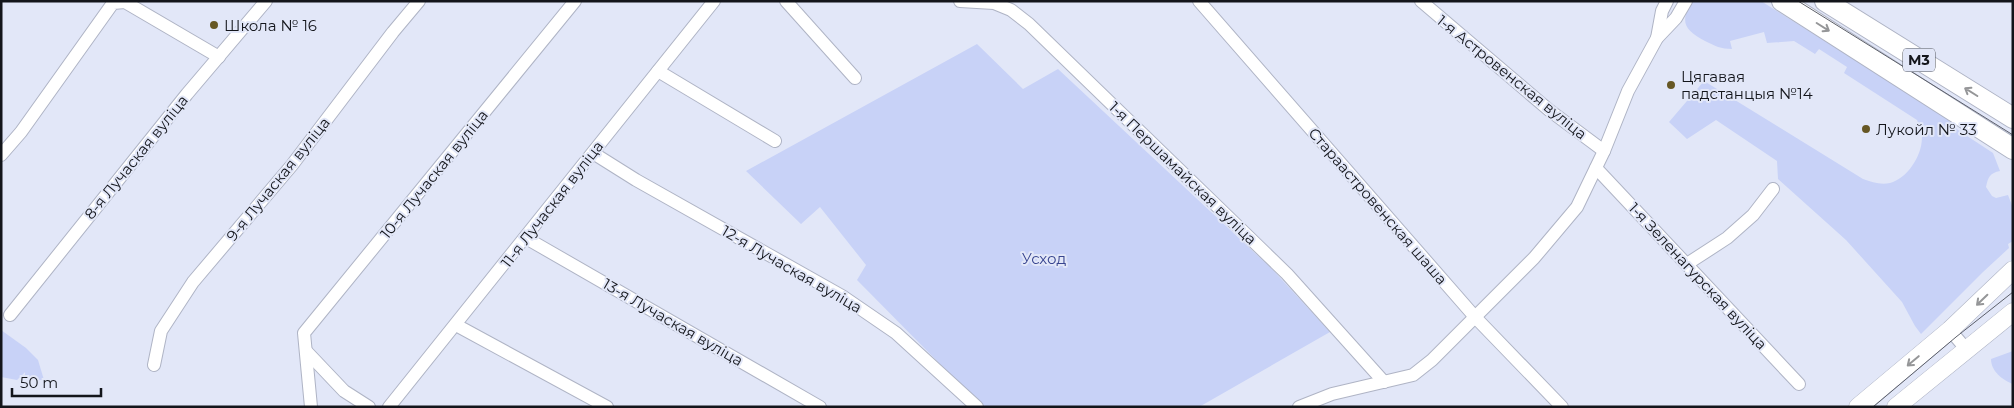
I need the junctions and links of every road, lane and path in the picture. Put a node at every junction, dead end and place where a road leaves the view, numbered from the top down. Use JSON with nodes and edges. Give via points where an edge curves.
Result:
{"nodes":[{"id":1,"x":266,"y":1,"type":"edge"},
{"id":2,"x":419,"y":1,"type":"edge"},
{"id":3,"x":575,"y":1,"type":"edge"},
{"id":4,"x":714,"y":1,"type":"edge"},
{"id":5,"x":786,"y":1,"type":"edge"},
{"id":6,"x":960,"y":1,"type":"edge"},
{"id":7,"x":1199,"y":1,"type":"edge"},
{"id":8,"x":1421,"y":1,"type":"edge"},
{"id":9,"x":1667,"y":1,"type":"edge"},
{"id":10,"x":1686,"y":1,"type":"edge"},
{"id":11,"x":1782,"y":1,"type":"edge"},
{"id":12,"x":1825,"y":1,"type":"edge"},
{"id":13,"x":1657,"y":38,"type":"junction"},
{"id":14,"x":219,"y":57,"type":"junction"},
{"id":15,"x":658,"y":71,"type":"junction"},
{"id":16,"x":855,"y":78,"type":"dead end"},
{"id":17,"x":2013,"y":118,"type":"edge"},
{"id":18,"x":775,"y":141,"type":"dead end"},
{"id":19,"x":2013,"y":149,"type":"edge"},
{"id":20,"x":1604,"y":152,"type":"junction"},
{"id":21,"x":593,"y":153,"type":"junction"},
{"id":22,"x":1,"y":155,"type":"edge"},
{"id":23,"x":1596,"y":168,"type":"junction"},
{"id":24,"x":1773,"y":189,"type":"dead end"},
{"id":25,"x":526,"y":238,"type":"junction"},
{"id":26,"x":1687,"y":264,"type":"junction"},
{"id":27,"x":2013,"y":270,"type":"edge"},
{"id":28,"x":2013,"y":312,"type":"edge"},
{"id":29,"x":10,"y":315,"type":"dead end"},
{"id":30,"x":1475,"y":317,"type":"junction"},
{"id":31,"x":456,"y":325,"type":"junction"},
{"id":32,"x":1950,"y":330,"type":"junction"},
{"id":33,"x":1966,"y":349,"type":"junction"},
{"id":34,"x":306,"y":351,"type":"junction"},
{"id":35,"x":154,"y":365,"type":"dead end"},
{"id":36,"x":1384,"y":382,"type":"junction"},
{"id":37,"x":1799,"y":384,"type":"dead end"},
{"id":38,"x":1302,"y":406,"type":"edge"},
{"id":39,"x":311,"y":407,"type":"edge"},
{"id":40,"x":369,"y":407,"type":"edge"},
{"id":41,"x":389,"y":407,"type":"edge"},
{"id":42,"x":607,"y":407,"type":"edge"},
{"id":43,"x":820,"y":407,"type":"edge"},
{"id":44,"x":977,"y":407,"type":"edge"},
{"id":45,"x":1562,"y":407,"type":"edge"},
{"id":46,"x":1858,"y":407,"type":"edge"},
{"id":47,"x":1896,"y":407,"type":"edge"}],
"edges":[{"from":1,"to":14,"type":"street","name":"8-я Лучаская вуліца"},
{"from":2,"to":35,"type":"street","name":"9-я Лучаская вуліца","via":[[292,165],[193,282],[161,331]]},
{"from":3,"to":34,"type":"street","name":"10-я Лучаская вуліца","via":[[304,333]]},
{"from":4,"to":15,"type":"street","name":"11-я Лучаская вуліца"},
{"from":5,"to":16,"type":"street"},
{"from":6,"to":36,"type":"street","name":"1-я Першамайская вуліца","via":[[994,2],[1029,24],[1287,274]]},
{"from":7,"to":30,"type":"street","name":"Стараастровенская шаша"},
{"from":8,"to":20,"type":"street","name":"1-я Астровенская вуліца","via":[[1549,110]]},
{"from":9,"to":13,"type":"street"},
{"from":10,"to":13,"type":"street","via":[[1676,18]]},
{"from":11,"to":19,"type":"main road","number":"М3","one_way":true},
{"from":17,"to":12,"type":"main road","number":"М3","one_way":true},
{"from":13,"to":20,"type":"street","via":[[1628,91]]},
{"from":14,"to":22,"type":"street","via":[[125,2],[113,3]]},
{"from":14,"to":29,"type":"street","name":"8-я Лучаская вуліца"},
{"from":15,"to":18,"type":"street"},
{"from":15,"to":21,"type":"street","name":"11-я Лучаская вуліца"},
{"from":20,"to":23,"type":"street"},
{"from":21,"to":25,"type":"street","name":"11-я Лучаская вуліца"},
{"from":21,"to":44,"type":"street","name":"12-я Лучаская вуліца","via":[[842,296],[896,333]]},
{"from":23,"to":26,"type":"street","name":"1-я Зеленагурская вуліца"},
{"from":23,"to":30,"type":"street","via":[[1577,207],[1534,258]]},
{"from":24,"to":26,"type":"street","via":[[1753,215],[1727,238]]},
{"from":25,"to":31,"type":"street","name":"11-я Лучаская вуліца"},
{"from":25,"to":43,"type":"street","name":"13-я Лучаская вуліца"},
{"from":26,"to":37,"type":"street","name":"1-я Зеленагурская вуліца"},
{"from":27,"to":32,"type":"main road","one_way":true},
{"from":28,"to":33,"type":"main road"},
{"from":30,"to":36,"type":"street","via":[[1413,375]]},
{"from":30,"to":45,"type":"street","name":"Стараастровенская шаша"},
{"from":31,"to":41,"type":"street","name":"11-я Лучаская вуліца"},
{"from":31,"to":42,"type":"street"},
{"from":32,"to":33,"type":"street"},
{"from":32,"to":46,"type":"main road","one_way":true},
{"from":33,"to":47,"type":"main road"},
{"from":34,"to":39,"type":"street","name":"10-я Лучаская вуліца"},
{"from":34,"to":40,"type":"street","via":[[344,391]]},
{"from":36,"to":38,"type":"street","via":[[1332,394]]}]}
